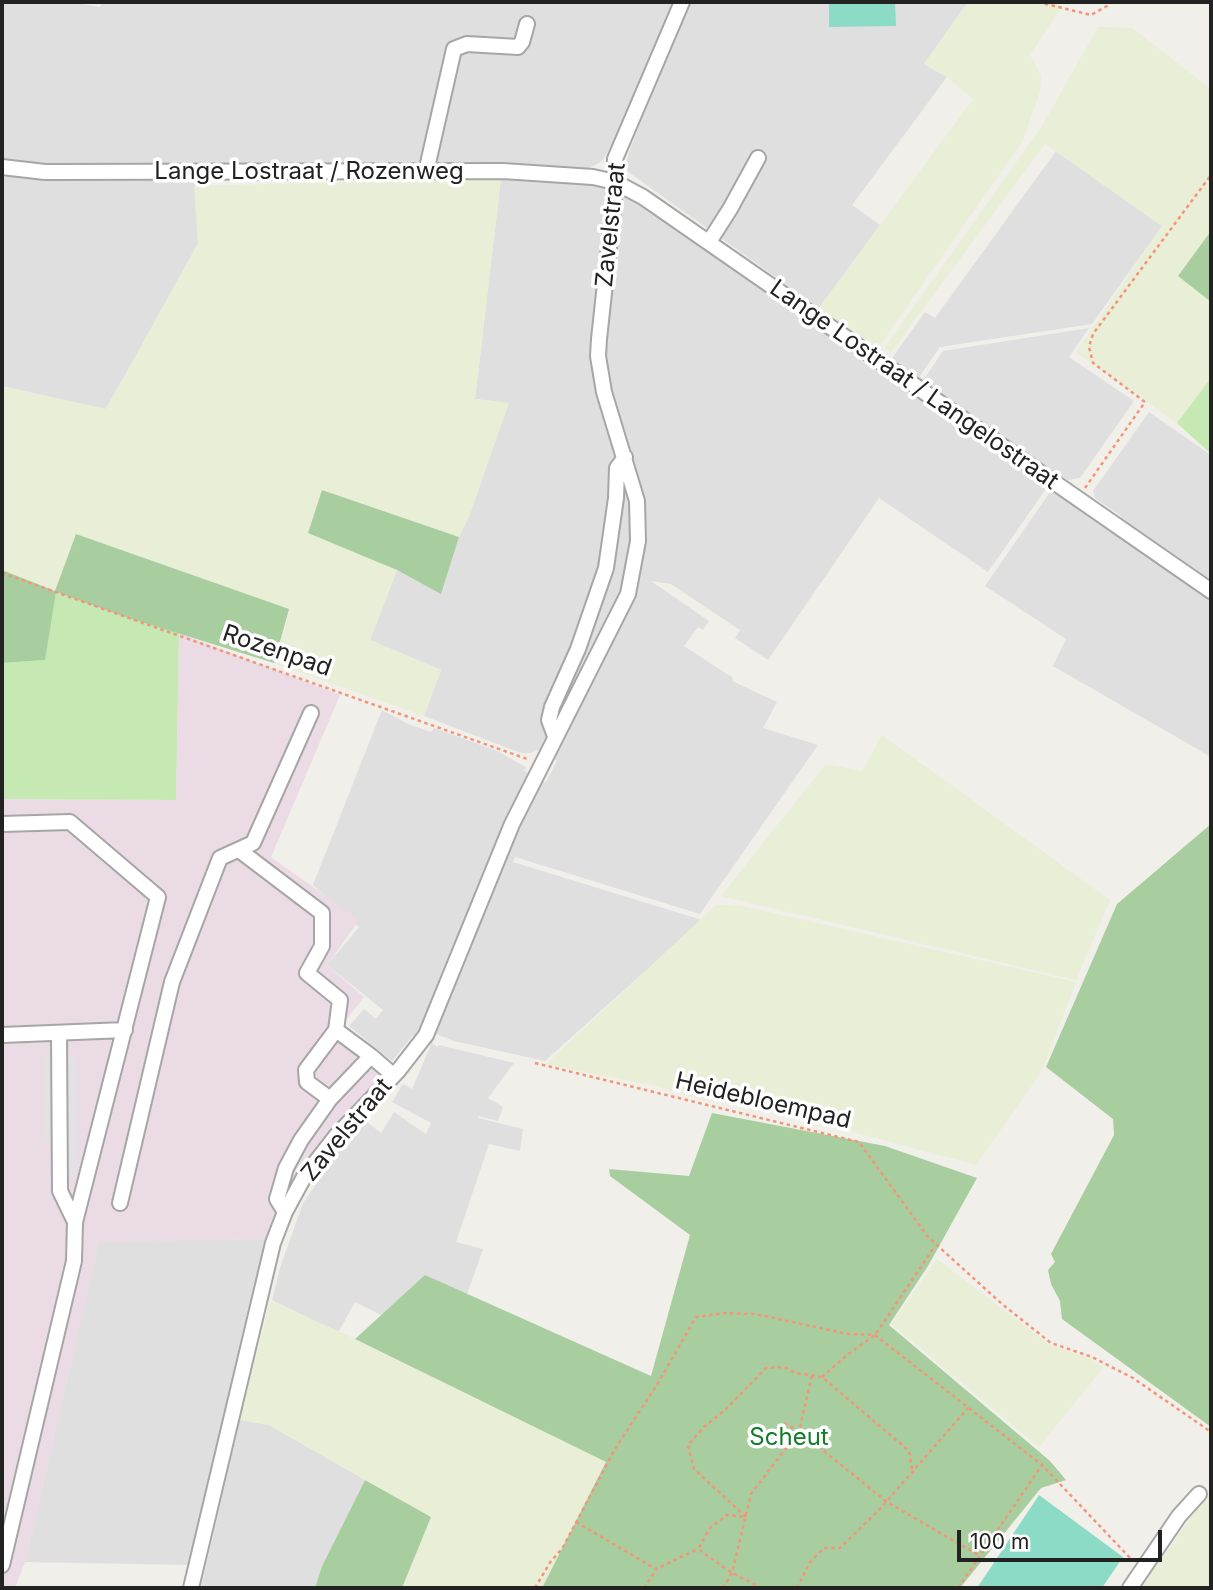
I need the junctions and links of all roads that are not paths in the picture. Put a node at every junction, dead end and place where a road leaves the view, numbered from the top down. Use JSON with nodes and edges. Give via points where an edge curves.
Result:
{"nodes":[{"id":1,"x":682,"y":2,"type":"edge"},
{"id":2,"x":527,"y":24,"type":"dead end"},
{"id":3,"x":758,"y":158,"type":"dead end"},
{"id":4,"x":2,"y":167,"type":"edge"},
{"id":5,"x":426,"y":172,"type":"junction"},
{"id":6,"x":615,"y":182,"type":"junction"},
{"id":7,"x":709,"y":243,"type":"junction"},
{"id":8,"x":625,"y":457,"type":"junction"},
{"id":9,"x":1211,"y":592,"type":"edge"},
{"id":10,"x":311,"y":713,"type":"dead end"},
{"id":11,"x":555,"y":736,"type":"junction"},
{"id":12,"x":2,"y":824,"type":"edge"},
{"id":13,"x":239,"y":849,"type":"junction"},
{"id":14,"x":125,"y":1030,"type":"junction"},
{"id":15,"x":335,"y":1030,"type":"junction"},
{"id":16,"x":59,"y":1034,"type":"junction"},
{"id":17,"x":2,"y":1035,"type":"edge"},
{"id":18,"x":371,"y":1056,"type":"junction"},
{"id":19,"x":393,"y":1076,"type":"junction"},
{"id":20,"x":330,"y":1099,"type":"junction"},
{"id":21,"x":317,"y":1117,"type":"junction"},
{"id":22,"x":336,"y":1136,"type":"junction"},
{"id":23,"x":120,"y":1203,"type":"dead end"},
{"id":24,"x":285,"y":1212,"type":"junction"},
{"id":25,"x":75,"y":1222,"type":"junction"},
{"id":26,"x":1199,"y":1494,"type":"dead end"},
{"id":27,"x":2,"y":1565,"type":"edge"},
{"id":28,"x":191,"y":1588,"type":"edge"},
{"id":29,"x":1130,"y":1588,"type":"edge"}],
"edges":[{"from":1,"to":6,"type":"street","name":"Zavelstraat","via":[[619,148]]},
{"from":2,"to":5,"type":"street","via":[[518,47],[467,44],[454,49]]},
{"from":3,"to":7,"type":"street"},
{"from":4,"to":5,"type":"street","name":"Lange Lostraat / Rozenweg","via":[[45,172]]},
{"from":5,"to":6,"type":"street","name":"Lange Lostraat / Rozenweg","via":[[503,171]]},
{"from":6,"to":7,"type":"street","name":"Lange Lostraat / Langelostraat"},
{"from":6,"to":8,"type":"street","name":"Zavelstraat","via":[[598,356],[604,392]]},
{"from":7,"to":9,"type":"street","name":"Lange Lostraat / Langelostraat"},
{"from":8,"to":11,"type":"street","name":"Zavelstraat","via":[[617,468],[606,568],[578,649],[551,707],[549,720]]},
{"from":8,"to":11,"type":"street","name":"Zavelstraat","via":[[639,522],[628,594]]},
{"from":10,"to":13,"type":"street","via":[[253,843]]},
{"from":11,"to":19,"type":"street","name":"Zavelstraat","via":[[512,824],[426,1035]]},
{"from":12,"to":14,"type":"street","via":[[70,822],[158,897]]},
{"from":13,"to":15,"type":"street","via":[[322,914],[322,946],[307,973],[340,1000]]},
{"from":13,"to":23,"type":"street","via":[[220,858],[172,982]]},
{"from":14,"to":16,"type":"street"},
{"from":14,"to":25,"type":"street"},
{"from":15,"to":18,"type":"street"},
{"from":15,"to":20,"type":"street","via":[[306,1070],[307,1082]]},
{"from":16,"to":17,"type":"street"},
{"from":16,"to":25,"type":"street","via":[[60,1191]]},
{"from":18,"to":19,"type":"street"},
{"from":18,"to":20,"type":"street"},
{"from":19,"to":22,"type":"street","name":"Zavelstraat"},
{"from":20,"to":21,"type":"street"},
{"from":21,"to":22,"type":"street"},
{"from":21,"to":24,"type":"street","via":[[286,1168],[276,1199]]},
{"from":22,"to":24,"type":"street","name":"Zavelstraat","via":[[304,1177]]},
{"from":24,"to":28,"type":"street","name":"Zavelstraat","via":[[273,1243]]},
{"from":25,"to":27,"type":"street","via":[[75,1261]]},
{"from":26,"to":29,"type":"street"}]}
